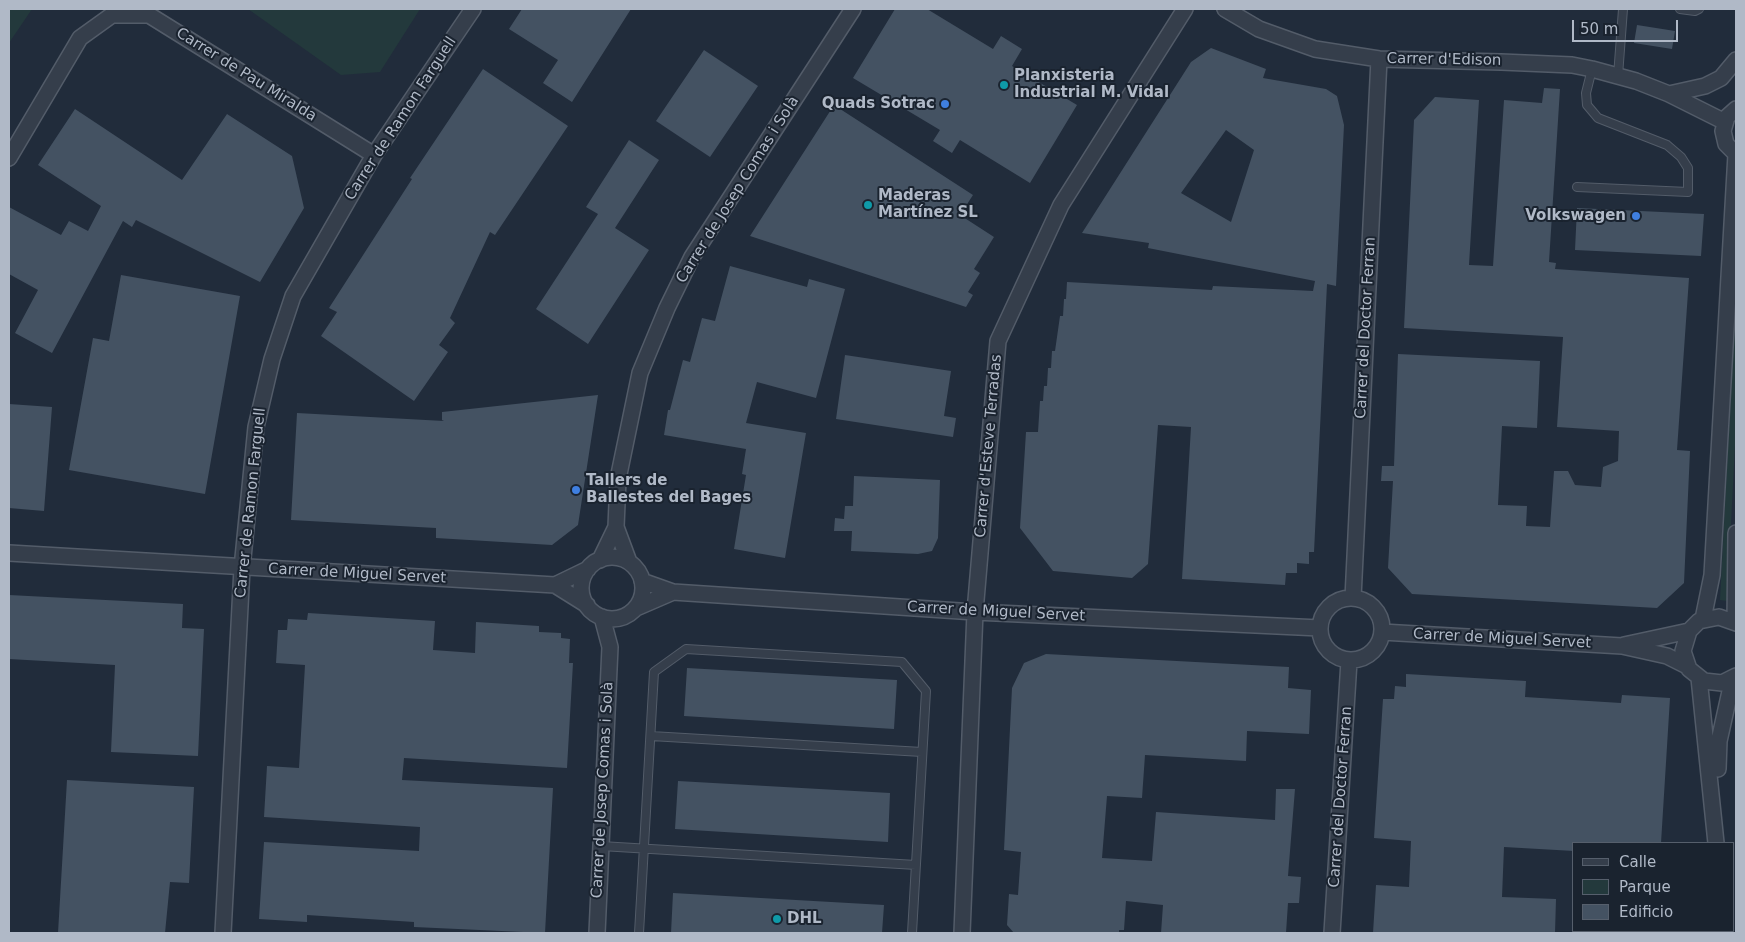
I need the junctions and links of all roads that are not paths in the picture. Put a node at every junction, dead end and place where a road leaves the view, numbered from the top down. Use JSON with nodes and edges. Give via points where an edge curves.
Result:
{"nodes":[{"id":1,"x":472,"y":9,"type":"edge"},
{"id":2,"x":853,"y":9,"type":"edge"},
{"id":3,"x":1185,"y":9,"type":"edge"},
{"id":4,"x":1225,"y":9,"type":"edge"},
{"id":5,"x":1623,"y":9,"type":"edge"},
{"id":6,"x":1680,"y":9,"type":"edge"},
{"id":7,"x":1699,"y":9,"type":"edge"},
{"id":8,"x":1379,"y":59,"type":"junction"},
{"id":9,"x":1736,"y":60,"type":"edge"},
{"id":10,"x":1592,"y":69,"type":"junction"},
{"id":11,"x":1618,"y":76,"type":"junction"},
{"id":12,"x":1669,"y":94,"type":"junction"},
{"id":13,"x":1736,"y":110,"type":"edge"},
{"id":14,"x":1724,"y":122,"type":"junction"},
{"id":15,"x":1736,"y":154,"type":"edge"},
{"id":16,"x":374,"y":155,"type":"junction"},
{"id":17,"x":9,"y":158,"type":"edge"},
{"id":18,"x":1577,"y":188,"type":"dead end"},
{"id":19,"x":616,"y":527,"type":"junction"},
{"id":20,"x":1736,"y":533,"type":"edge"},
{"id":21,"x":9,"y":553,"type":"edge"},
{"id":22,"x":629,"y":562,"type":"junction"},
{"id":23,"x":594,"y":564,"type":"junction"},
{"id":24,"x":242,"y":568,"type":"junction"},
{"id":25,"x":642,"y":581,"type":"junction"},
{"id":26,"x":555,"y":585,"type":"junction"},
{"id":27,"x":673,"y":592,"type":"junction"},
{"id":28,"x":1353,"y":598,"type":"junction"},
{"id":29,"x":587,"y":606,"type":"junction"},
{"id":30,"x":636,"y":608,"type":"junction"},
{"id":31,"x":975,"y":612,"type":"junction"},
{"id":32,"x":602,"y":617,"type":"junction"},
{"id":33,"x":621,"y":618,"type":"junction"},
{"id":34,"x":1703,"y":619,"type":"junction"},
{"id":35,"x":1736,"y":623,"type":"edge"},
{"id":36,"x":1320,"y":628,"type":"junction"},
{"id":37,"x":1689,"y":631,"type":"junction"},
{"id":38,"x":1382,"y":632,"type":"junction"},
{"id":39,"x":1622,"y":646,"type":"junction"},
{"id":40,"x":610,"y":647,"type":"junction"},
{"id":41,"x":1349,"y":661,"type":"junction"},
{"id":42,"x":1687,"y":666,"type":"junction"},
{"id":43,"x":1735,"y":677,"type":"edge"},
{"id":44,"x":1699,"y":678,"type":"junction"},
{"id":45,"x":651,"y":736,"type":"junction"},
{"id":46,"x":922,"y":752,"type":"junction"},
{"id":47,"x":1715,"y":826,"type":"junction"},
{"id":48,"x":1716,"y":842,"type":"edge"},
{"id":49,"x":601,"y":846,"type":"junction"},
{"id":50,"x":644,"y":848,"type":"junction"},
{"id":51,"x":916,"y":865,"type":"junction"},
{"id":52,"x":223,"y":933,"type":"edge"},
{"id":53,"x":597,"y":933,"type":"edge"},
{"id":54,"x":639,"y":933,"type":"edge"},
{"id":55,"x":912,"y":933,"type":"edge"},
{"id":56,"x":962,"y":933,"type":"edge"},
{"id":57,"x":1332,"y":933,"type":"edge"}],
"edges":[{"from":1,"to":16,"type":"street","name":"Carrer de Ramon Farguell"},
{"from":2,"to":19,"type":"street","name":"Carrer de Josep Comas i Solà","via":[[692,257],[666,308],[640,373],[618,479]]},
{"from":3,"to":31,"type":"street","name":"Carrer d'Esteve Terradas","via":[[1061,205],[998,341]]},
{"from":4,"to":8,"type":"street","name":"Carrer d'Edison","via":[[1259,29],[1315,49]]},
{"from":5,"to":11,"type":"lane"},
{"from":6,"to":7,"type":"lane"},
{"from":8,"to":10,"type":"street","name":"Carrer d'Edison","via":[[1572,65]]},
{"from":8,"to":28,"type":"street","name":"Carrer del Doctor Ferran"},
{"from":9,"to":12,"type":"street","via":[[1721,78],[1704,86]]},
{"from":10,"to":11,"type":"street","name":"Carrer d'Edison"},
{"from":10,"to":18,"type":"lane","via":[[1586,93],[1587,105],[1598,118],[1667,145],[1681,157],[1688,168],[1688,192]]},
{"from":11,"to":12,"type":"street","name":"Carrer d'Edison"},
{"from":12,"to":14,"type":"street","name":"Carrer d'Edison"},
{"from":13,"to":14,"type":"street"},
{"from":14,"to":15,"type":"street","via":[[1724,140]]},
{"from":15,"to":34,"type":"street","via":[[1712,575]]},
{"from":16,"to":17,"type":"street","name":"Carrer de Pau Miralda","via":[[150,15],[112,16],[80,38]]},
{"from":16,"to":24,"type":"street","name":"Carrer de Ramon Farguell","via":[[293,296],[272,359],[256,427]]},
{"from":19,"to":22,"type":"street","name":"Carrer de Josep Comas i Solà"},
{"from":19,"to":23,"type":"street","name":"Carrer de Josep Comas i Solà"},
{"from":20,"to":35,"type":"street"},
{"from":21,"to":24,"type":"street","name":"Carrer de Miguel Servet"},
{"from":22,"to":23,"type":"street","via":[[615,557]]},
{"from":22,"to":25,"type":"street","via":[[639,572]]},
{"from":23,"to":26,"type":"street","name":"Carrer de Miguel Servet"},
{"from":23,"to":29,"type":"street","via":[[581,587]]},
{"from":24,"to":26,"type":"street","name":"Carrer de Miguel Servet"},
{"from":24,"to":52,"type":"street","name":"Carrer de Ramon Farguell"},
{"from":25,"to":27,"type":"street","name":"Carrer de Miguel Servet"},
{"from":25,"to":30,"type":"street","via":[[642,595]]},
{"from":26,"to":29,"type":"street"},
{"from":27,"to":30,"type":"street","name":"Carrer de Miguel Servet"},
{"from":27,"to":31,"type":"street","name":"Carrer de Miguel Servet"},
{"from":28,"to":36,"type":"street","via":[[1331,605]]},
{"from":28,"to":38,"type":"street","via":[[1374,608],[1380,617]]},
{"from":29,"to":32,"type":"street"},
{"from":30,"to":33,"type":"street"},
{"from":31,"to":36,"type":"street","name":"Carrer de Miguel Servet"},
{"from":31,"to":56,"type":"street","name":"Carrer d'Esteve Terradas"},
{"from":32,"to":33,"type":"street"},
{"from":32,"to":40,"type":"street","name":"Carrer de Josep Comas i Solà"},
{"from":33,"to":40,"type":"street","name":"Carrer de Josep Comas i Solà"},
{"from":34,"to":35,"type":"street","via":[[1720,617]]},
{"from":34,"to":37,"type":"street"},
{"from":36,"to":41,"type":"street","via":[[1327,650]]},
{"from":37,"to":39,"type":"street","name":"Carrer de Miguel Servet"},
{"from":37,"to":42,"type":"street","via":[[1683,646]]},
{"from":38,"to":39,"type":"street","name":"Carrer de Miguel Servet"},
{"from":38,"to":41,"type":"street","via":[[1372,653]]},
{"from":39,"to":42,"type":"street","name":"Carrer de Miguel Servet","via":[[1667,656]]},
{"from":40,"to":49,"type":"street","name":"Carrer de Josep Comas i Solà"},
{"from":41,"to":57,"type":"street","name":"Carrer del Doctor Ferran"},
{"from":42,"to":44,"type":"street","name":"Carrer de Miguel Servet"},
{"from":43,"to":44,"type":"street","via":[[1716,683]]},
{"from":43,"to":47,"type":"street","via":[[1719,741]]},
{"from":44,"to":47,"type":"street"},
{"from":45,"to":46,"type":"lane"},
{"from":45,"to":46,"type":"lane","via":[[654,672],[686,649],[902,662],[926,691]]},
{"from":45,"to":50,"type":"lane"},
{"from":46,"to":51,"type":"lane"},
{"from":47,"to":48,"type":"street"},
{"from":49,"to":50,"type":"lane"},
{"from":49,"to":53,"type":"street","name":"Carrer de Josep Comas i Solà"},
{"from":50,"to":51,"type":"lane"},
{"from":50,"to":54,"type":"lane"},
{"from":51,"to":55,"type":"lane"}]}
